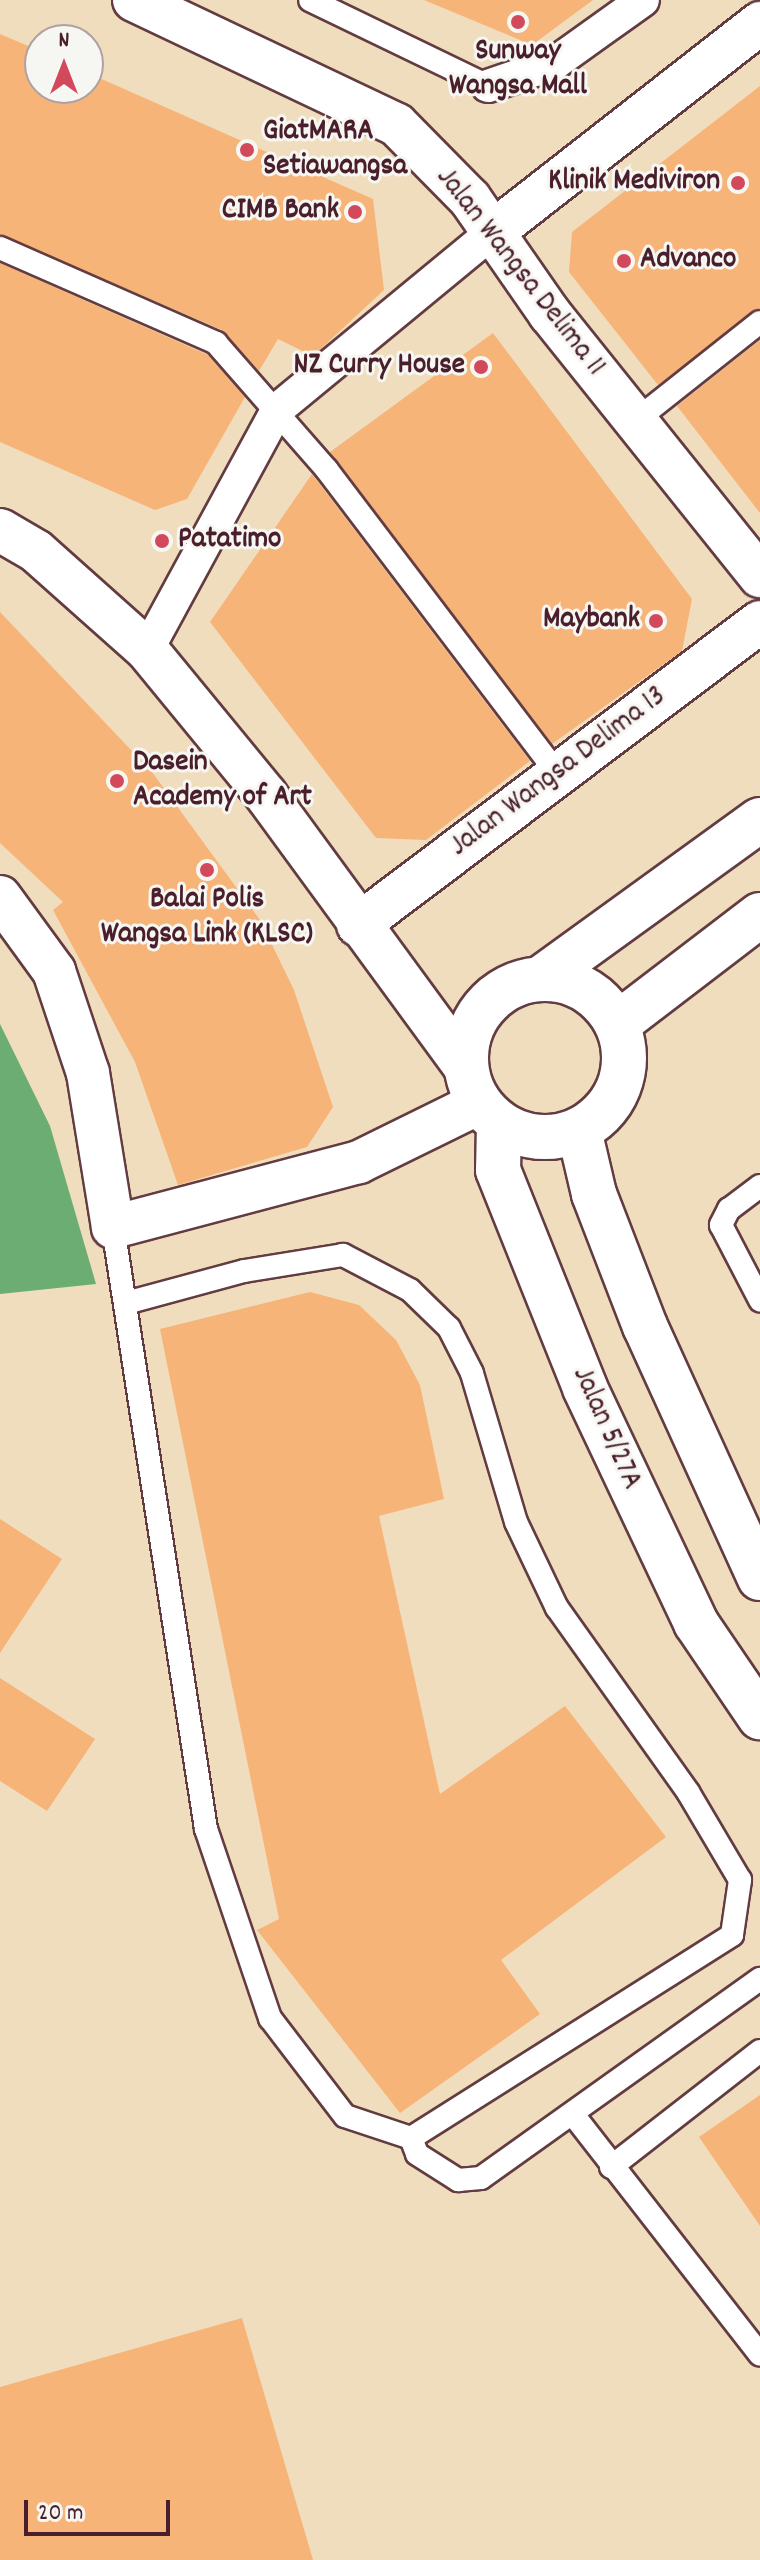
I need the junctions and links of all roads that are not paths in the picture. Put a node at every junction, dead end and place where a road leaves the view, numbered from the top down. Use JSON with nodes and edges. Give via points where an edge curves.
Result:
{"nodes":[{"id":1,"x":134,"y":0,"type":"edge"},
{"id":2,"x":310,"y":0,"type":"edge"},
{"id":3,"x":643,"y":0,"type":"edge"},
{"id":4,"x":760,"y":23,"type":"edge"},
{"id":5,"x":488,"y":86,"type":"joint"},
{"id":6,"x":494,"y":231,"type":"junction"},
{"id":7,"x":0,"y":248,"type":"edge"},
{"id":8,"x":760,"y":322,"type":"edge"},
{"id":9,"x":278,"y":409,"type":"junction"},
{"id":10,"x":635,"y":421,"type":"junction"},
{"id":11,"x":0,"y":530,"type":"edge"},
{"id":12,"x":760,"y":576,"type":"edge"},
{"id":13,"x":760,"y":622,"type":"edge"},
{"id":14,"x":147,"y":650,"type":"junction"},
{"id":15,"x":556,"y":772,"type":"junction"},
{"id":16,"x":760,"y":820,"type":"edge"},
{"id":17,"x":0,"y":897,"type":"edge"},
{"id":18,"x":760,"y":915,"type":"edge"},
{"id":19,"x":358,"y":925,"type":"junction"},
{"id":20,"x":540,"y":979,"type":"junction"},
{"id":21,"x":620,"y":1022,"type":"junction"},
{"id":22,"x":481,"y":1098,"type":"junction"},
{"id":23,"x":579,"y":1130,"type":"junction"},
{"id":24,"x":760,"y":1186,"type":"edge"},
{"id":25,"x":113,"y":1227,"type":"junction"},
{"id":26,"x":760,"y":1300,"type":"edge"},
{"id":27,"x":126,"y":1303,"type":"junction"},
{"id":28,"x":760,"y":1578,"type":"edge"},
{"id":29,"x":760,"y":1717,"type":"edge"},
{"id":30,"x":760,"y":1979,"type":"edge"},
{"id":31,"x":760,"y":2051,"type":"edge"},
{"id":32,"x":575,"y":2117,"type":"junction"},
{"id":33,"x":411,"y":2138,"type":"junction"},
{"id":34,"x":611,"y":2167,"type":"junction"},
{"id":35,"x":760,"y":2355,"type":"edge"}],
"edges":[{"from":1,"to":6,"type":"street","name":"Jalan Wangsa Delima 11","via":[[397,125]]},
{"from":2,"to":5,"type":"lane"},
{"from":3,"to":5,"type":"street","via":[[555,63]]},
{"from":4,"to":6,"type":"street"},
{"from":6,"to":9,"type":"street"},
{"from":6,"to":10,"type":"street","name":"Jalan Wangsa Delima 11"},
{"from":7,"to":9,"type":"lane","via":[[216,343]]},
{"from":8,"to":10,"type":"lane"},
{"from":9,"to":14,"type":"street"},
{"from":9,"to":15,"type":"lane"},
{"from":10,"to":12,"type":"street","name":"Jalan Wangsa Delima 11"},
{"from":11,"to":14,"type":"street","via":[[36,551]]},
{"from":13,"to":15,"type":"street","name":"Jalan Wangsa Delima 13"},
{"from":14,"to":19,"type":"street","via":[[266,795]]},
{"from":15,"to":19,"type":"street","name":"Jalan Wangsa Delima 13"},
{"from":16,"to":20,"type":"street"},
{"from":17,"to":25,"type":"street","via":[[54,971],[88,1073]]},
{"from":18,"to":21,"type":"street"},
{"from":19,"to":22,"type":"street"},
{"from":20,"to":21,"type":"street","via":[[590,992]]},
{"from":20,"to":22,"type":"street","via":[[514,984],[476,1017]]},
{"from":21,"to":23,"type":"street","via":[[623,1078],[614,1099]]},
{"from":22,"to":23,"type":"street","via":[[538,1137]]},
{"from":22,"to":25,"type":"street","via":[[359,1162]]},
{"from":22,"to":29,"type":"street","name":"Jalan 5/27A","via":[[498,1170],[585,1388],[696,1623]]},
{"from":23,"to":28,"type":"street","via":[[594,1194],[645,1326]]},
{"from":24,"to":26,"type":"lane","via":[[729,1209],[721,1225]]},
{"from":25,"to":27,"type":"lane"},
{"from":27,"to":33,"type":"lane","via":[[206,1829],[235,1916],[270,2018],[345,2116]]},
{"from":27,"to":33,"type":"lane","via":[[343,1255],[410,1290],[449,1328],[472,1373],[516,1522],[557,1608],[688,1792],[740,1880],[732,1935]]},
{"from":30,"to":32,"type":"lane"},
{"from":31,"to":34,"type":"lane"},
{"from":32,"to":33,"type":"lane","via":[[481,2178],[458,2180],[417,2154]]},
{"from":32,"to":34,"type":"lane"},
{"from":34,"to":35,"type":"lane"}]}
